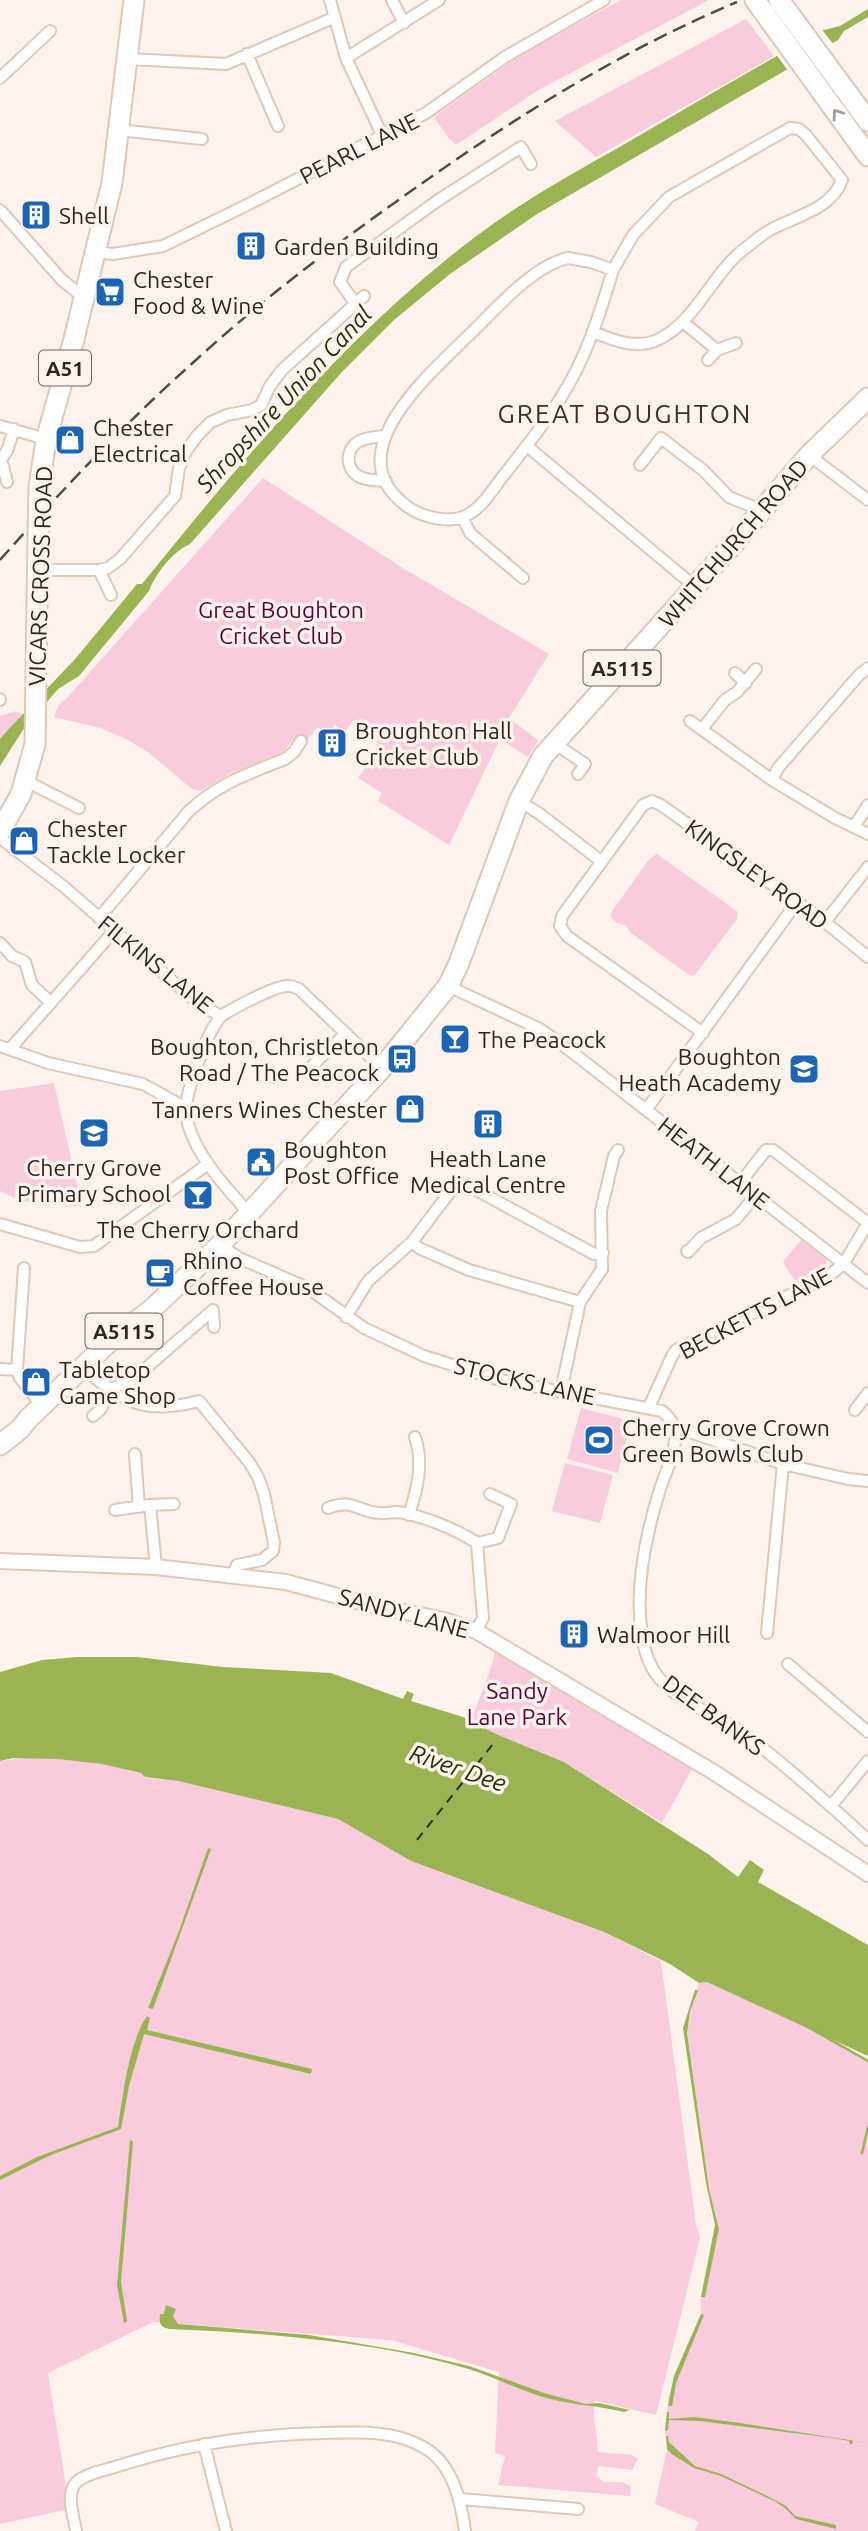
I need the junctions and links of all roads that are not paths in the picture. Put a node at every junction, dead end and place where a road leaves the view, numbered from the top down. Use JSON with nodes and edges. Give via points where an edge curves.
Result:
{"nodes":[{"id":1,"x":134,"y":0,"type":"edge"},
{"id":2,"x":330,"y":0,"type":"edge"},
{"id":3,"x":392,"y":0,"type":"edge"},
{"id":4,"x":439,"y":0,"type":"edge"},
{"id":5,"x":604,"y":0,"type":"edge"},
{"id":6,"x":781,"y":2,"type":"edge"},
{"id":7,"x":759,"y":6,"type":"edge"},
{"id":8,"x":333,"y":18,"type":"junction"},
{"id":9,"x":404,"y":23,"type":"junction"},
{"id":10,"x":50,"y":31,"type":"dead end"},
{"id":11,"x":247,"y":54,"type":"junction"},
{"id":12,"x":346,"y":58,"type":"junction"},
{"id":13,"x":128,"y":59,"type":"junction"},
{"id":14,"x":0,"y":78,"type":"edge"},
{"id":15,"x":868,"y":121,"type":"edge"},
{"id":16,"x":278,"y":126,"type":"dead end"},
{"id":17,"x":120,"y":130,"type":"junction"},
{"id":18,"x":383,"y":137,"type":"junction"},
{"id":19,"x":202,"y":139,"type":"dead end"},
{"id":20,"x":868,"y":156,"type":"edge"},
{"id":21,"x":531,"y":164,"type":"dead end"},
{"id":22,"x":1,"y":215,"type":"edge"},
{"id":23,"x":96,"y":252,"type":"junction"},
{"id":24,"x":613,"y":270,"type":"junction"},
{"id":25,"x":83,"y":297,"type":"junction"},
{"id":26,"x":683,"y":322,"type":"junction"},
{"id":27,"x":593,"y":332,"type":"junction"},
{"id":28,"x":737,"y":343,"type":"dead end"},
{"id":29,"x":717,"y":350,"type":"junction"},
{"id":30,"x":708,"y":360,"type":"dead end"},
{"id":31,"x":868,"y":398,"type":"edge"},
{"id":32,"x":0,"y":426,"type":"edge"},
{"id":33,"x":14,"y":429,"type":"junction"},
{"id":34,"x":384,"y":436,"type":"junction"},
{"id":35,"x":46,"y":439,"type":"junction"},
{"id":36,"x":527,"y":446,"type":"junction"},
{"id":37,"x":809,"y":455,"type":"junction"},
{"id":38,"x":1,"y":458,"type":"edge"},
{"id":39,"x":640,"y":465,"type":"dead end"},
{"id":40,"x":386,"y":481,"type":"junction"},
{"id":41,"x":7,"y":482,"type":"dead end"},
{"id":42,"x":868,"y":500,"type":"edge"},
{"id":43,"x":761,"y":510,"type":"junction"},
{"id":44,"x":462,"y":517,"type":"junction"},
{"id":45,"x":39,"y":570,"type":"junction"},
{"id":46,"x":99,"y":570,"type":"junction"},
{"id":47,"x":523,"y":578,"type":"dead end"},
{"id":48,"x":694,"y":586,"type":"junction"},
{"id":49,"x":111,"y":595,"type":"dead end"},
{"id":50,"x":868,"y":668,"type":"edge"},
{"id":51,"x":756,"y":669,"type":"dead end"},
{"id":52,"x":735,"y":673,"type":"dead end"},
{"id":53,"x":746,"y":683,"type":"junction"},
{"id":54,"x":690,"y":721,"type":"dead end"},
{"id":55,"x":702,"y":729,"type":"junction"},
{"id":56,"x":301,"y":741,"type":"dead end"},
{"id":57,"x":554,"y":743,"type":"junction"},
{"id":58,"x":578,"y":774,"type":"dead end"},
{"id":59,"x":772,"y":780,"type":"junction"},
{"id":60,"x":26,"y":781,"type":"junction"},
{"id":61,"x":519,"y":801,"type":"junction"},
{"id":62,"x":76,"y":802,"type":"dead end"},
{"id":63,"x":868,"y":805,"type":"edge"},
{"id":64,"x":854,"y":827,"type":"junction"},
{"id":65,"x":0,"y":831,"type":"edge"},
{"id":66,"x":868,"y":834,"type":"edge"},
{"id":67,"x":0,"y":838,"type":"edge"},
{"id":68,"x":602,"y":862,"type":"junction"},
{"id":69,"x":868,"y":867,"type":"edge"},
{"id":70,"x":797,"y":902,"type":"junction"},
{"id":71,"x":99,"y":918,"type":"junction"},
{"id":72,"x":825,"y":922,"type":"junction"},
{"id":73,"x":114,"y":931,"type":"junction"},
{"id":74,"x":0,"y":943,"type":"edge"},
{"id":75,"x":868,"y":957,"type":"edge"},
{"id":76,"x":448,"y":986,"type":"junction"},
{"id":77,"x":51,"y":1003,"type":"junction"},
{"id":78,"x":221,"y":1016,"type":"junction"},
{"id":79,"x":345,"y":1034,"type":"junction"},
{"id":80,"x":703,"y":1034,"type":"junction"},
{"id":81,"x":5,"y":1047,"type":"edge"},
{"id":82,"x":312,"y":1066,"type":"dead end"},
{"id":83,"x":382,"y":1068,"type":"junction"},
{"id":84,"x":186,"y":1108,"type":"junction"},
{"id":85,"x":646,"y":1110,"type":"junction"},
{"id":86,"x":619,"y":1155,"type":"dead end"},
{"id":87,"x":208,"y":1164,"type":"junction"},
{"id":88,"x":740,"y":1182,"type":"junction"},
{"id":89,"x":755,"y":1196,"type":"junction"},
{"id":90,"x":249,"y":1213,"type":"junction"},
{"id":91,"x":868,"y":1223,"type":"edge"},
{"id":92,"x":0,"y":1224,"type":"edge"},
{"id":93,"x":412,"y":1242,"type":"junction"},
{"id":94,"x":220,"y":1245,"type":"junction"},
{"id":95,"x":688,"y":1252,"type":"dead end"},
{"id":96,"x":603,"y":1253,"type":"junction"},
{"id":97,"x":844,"y":1263,"type":"junction"},
{"id":98,"x":24,"y":1268,"type":"dead end"},
{"id":99,"x":868,"y":1283,"type":"edge"},
{"id":100,"x":580,"y":1302,"type":"junction"},
{"id":101,"x":346,"y":1317,"type":"junction"},
{"id":102,"x":214,"y":1327,"type":"dead end"},
{"id":103,"x":83,"y":1367,"type":"junction"},
{"id":104,"x":0,"y":1369,"type":"edge"},
{"id":105,"x":17,"y":1370,"type":"junction"},
{"id":106,"x":108,"y":1390,"type":"junction"},
{"id":107,"x":561,"y":1391,"type":"junction"},
{"id":108,"x":868,"y":1393,"type":"edge"},
{"id":109,"x":649,"y":1407,"type":"junction"},
{"id":110,"x":855,"y":1410,"type":"dead end"},
{"id":111,"x":35,"y":1412,"type":"junction"},
{"id":112,"x":93,"y":1416,"type":"dead end"},
{"id":113,"x":675,"y":1427,"type":"junction"},
{"id":114,"x":0,"y":1434,"type":"edge"},
{"id":115,"x":420,"y":1444,"type":"dead end"},
{"id":116,"x":0,"y":1445,"type":"edge"},
{"id":117,"x":135,"y":1454,"type":"dead end"},
{"id":118,"x":783,"y":1464,"type":"junction"},
{"id":119,"x":868,"y":1481,"type":"edge"},
{"id":120,"x":490,"y":1493,"type":"dead end"},
{"id":121,"x":174,"y":1504,"type":"dead end"},
{"id":122,"x":145,"y":1506,"type":"junction"},
{"id":123,"x":328,"y":1508,"type":"dead end"},
{"id":124,"x":115,"y":1510,"type":"dead end"},
{"id":125,"x":410,"y":1515,"type":"junction"},
{"id":126,"x":477,"y":1543,"type":"junction"},
{"id":127,"x":0,"y":1562,"type":"edge"},
{"id":128,"x":156,"y":1567,"type":"junction"},
{"id":129,"x":233,"y":1576,"type":"junction"},
{"id":130,"x":476,"y":1631,"type":"junction"},
{"id":131,"x":767,"y":1633,"type":"dead end"},
{"id":132,"x":788,"y":1664,"type":"dead end"},
{"id":133,"x":868,"y":1732,"type":"edge"},
{"id":134,"x":868,"y":1761,"type":"edge"},
{"id":135,"x":831,"y":1806,"type":"junction"},
{"id":136,"x":868,"y":1840,"type":"edge"},
{"id":137,"x":868,"y":1874,"type":"edge"},
{"id":138,"x":204,"y":2444,"type":"junction"},
{"id":139,"x":461,"y":2499,"type":"junction"},
{"id":140,"x":578,"y":2509,"type":"dead end"},
{"id":141,"x":76,"y":2531,"type":"edge"},
{"id":142,"x":226,"y":2531,"type":"edge"},
{"id":143,"x":465,"y":2531,"type":"edge"}],
"edges":[{"from":1,"to":13,"type":"highway","name":"VICARS CROSS ROAD","number":"A51"},
{"from":2,"to":8,"type":"street"},
{"from":3,"to":9,"type":"street"},
{"from":4,"to":9,"type":"street"},
{"from":5,"to":18,"type":"street","name":"PEARL LANE","via":[[505,57],[426,113]]},
{"from":6,"to":15,"type":"highway"},
{"from":20,"to":7,"type":"highway","one_way":true},
{"from":8,"to":11,"type":"street"},
{"from":8,"to":12,"type":"street"},
{"from":9,"to":12,"type":"street"},
{"from":10,"to":14,"type":"street"},
{"from":11,"to":13,"type":"street","via":[[216,65]]},
{"from":11,"to":16,"type":"street"},
{"from":12,"to":18,"type":"street"},
{"from":13,"to":17,"type":"highway","name":"VICARS CROSS ROAD","number":"A51"},
{"from":17,"to":19,"type":"street"},
{"from":17,"to":23,"type":"highway","name":"VICARS CROSS ROAD","number":"A51"},
{"from":18,"to":23,"type":"street","name":"PEARL LANE","via":[[163,246],[113,254]]},
{"from":21,"to":46,"type":"street","via":[[521,147],[346,267],[340,282],[360,299],[282,370],[261,405],[211,422],[197,436],[179,468],[175,496],[120,559]]},
{"from":22,"to":25,"type":"street"},
{"from":23,"to":25,"type":"highway","name":"VICARS CROSS ROAD","number":"A51"},
{"from":24,"to":26,"type":"street","via":[[633,235],[669,197],[774,136],[799,129],[842,180],[839,190],[825,204],[768,231],[741,251]]},
{"from":24,"to":27,"type":"street"},
{"from":24,"to":34,"type":"street","via":[[568,258],[542,270],[437,367]]},
{"from":25,"to":35,"type":"highway","name":"VICARS CROSS ROAD","number":"A51"},
{"from":26,"to":27,"type":"street","via":[[656,341],[642,344],[625,344]]},
{"from":26,"to":29,"type":"street"},
{"from":27,"to":36,"type":"street","via":[[569,384]]},
{"from":28,"to":29,"type":"street"},
{"from":29,"to":30,"type":"street"},
{"from":31,"to":37,"type":"highway","name":"WHITCHURCH ROAD","number":"A5115"},
{"from":32,"to":33,"type":"street"},
{"from":33,"to":35,"type":"street"},
{"from":33,"to":38,"type":"street"},
{"from":34,"to":40,"type":"street","via":[[380,466]]},
{"from":34,"to":40,"type":"street","via":[[352,446],[349,466],[368,480]]},
{"from":35,"to":45,"type":"highway","name":"VICARS CROSS ROAD","number":"A51","bridge":true,"via":[[39,487]]},
{"from":36,"to":44,"type":"street","via":[[478,508]]},
{"from":36,"to":48,"type":"street"},
{"from":37,"to":42,"type":"street"},
{"from":37,"to":43,"type":"highway","name":"WHITCHURCH ROAD","number":"A5115"},
{"from":38,"to":41,"type":"street"},
{"from":39,"to":43,"type":"street","via":[[661,438],[729,497]]},
{"from":40,"to":44,"type":"street","via":[[395,496],[419,514]]},
{"from":43,"to":48,"type":"highway","name":"WHITCHURCH ROAD","number":"A5115"},
{"from":44,"to":47,"type":"street","via":[[470,533]]},
{"from":45,"to":46,"type":"street"},
{"from":45,"to":60,"type":"highway","name":"VICARS CROSS ROAD","number":"A51","via":[[37,709]]},
{"from":46,"to":49,"type":"street"},
{"from":48,"to":57,"type":"highway","name":"WHITCHURCH ROAD","number":"A5115"},
{"from":50,"to":59,"type":"street"},
{"from":51,"to":53,"type":"street"},
{"from":52,"to":53,"type":"street"},
{"from":53,"to":55,"type":"street"},
{"from":54,"to":55,"type":"street"},
{"from":55,"to":59,"type":"street"},
{"from":56,"to":71,"type":"street","via":[[285,759],[225,783],[203,798]]},
{"from":57,"to":58,"type":"street","via":[[585,764]]},
{"from":57,"to":61,"type":"highway","name":"WHITCHURCH ROAD","number":"A5115"},
{"from":59,"to":64,"type":"street"},
{"from":60,"to":62,"type":"street"},
{"from":60,"to":65,"type":"highway","number":"A51"},
{"from":61,"to":68,"type":"street"},
{"from":61,"to":76,"type":"highway","name":"WHITCHURCH ROAD","number":"A5115"},
{"from":63,"to":64,"type":"street"},
{"from":64,"to":66,"type":"street"},
{"from":67,"to":71,"type":"street","name":"FILKINS LANE"},
{"from":68,"to":70,"type":"street","name":"KINGSLEY ROAD","via":[[643,805],[652,801]]},
{"from":68,"to":80,"type":"street","via":[[562,916],[560,926],[567,936]]},
{"from":69,"to":72,"type":"street"},
{"from":70,"to":72,"type":"street","name":"KINGSLEY ROAD"},
{"from":70,"to":80,"type":"street"},
{"from":71,"to":73,"type":"street","name":"FILKINS LANE"},
{"from":72,"to":75,"type":"street","name":"KINGSLEY ROAD"},
{"from":73,"to":77,"type":"street"},
{"from":73,"to":78,"type":"street","name":"FILKINS LANE","via":[[200,1005]]},
{"from":74,"to":77,"type":"street","via":[[25,962],[32,985]]},
{"from":76,"to":83,"type":"highway","number":"A5115"},
{"from":76,"to":85,"type":"street","name":"HEATH LANE","via":[[540,1029]]},
{"from":77,"to":81,"type":"street"},
{"from":78,"to":79,"type":"street","name":"FILKINS LANE","via":[[291,986]]},
{"from":78,"to":84,"type":"street","via":[[194,1072]]},
{"from":79,"to":82,"type":"street"},
{"from":79,"to":83,"type":"street","name":"FILKINS LANE"},
{"from":80,"to":85,"type":"street"},
{"from":81,"to":84,"type":"street","via":[[61,1067],[143,1084]]},
{"from":83,"to":90,"type":"highway","number":"A5115"},
{"from":84,"to":87,"type":"street","via":[[195,1142]]},
{"from":85,"to":88,"type":"street","name":"HEATH LANE"},
{"from":86,"to":96,"type":"street","via":[[601,1211]]},
{"from":87,"to":90,"type":"street"},
{"from":87,"to":92,"type":"street","via":[[92,1247]]},
{"from":88,"to":89,"type":"street","name":"HEATH LANE"},
{"from":88,"to":91,"type":"street","via":[[766,1150],[773,1150]]},
{"from":89,"to":95,"type":"street","via":[[736,1219],[701,1238]]},
{"from":89,"to":97,"type":"street","name":"HEATH LANE"},
{"from":90,"to":94,"type":"highway","number":"A5115"},
{"from":91,"to":97,"type":"street","name":"BECKETTS LANE"},
{"from":93,"to":96,"type":"street","via":[[460,1184],[594,1254]]},
{"from":93,"to":100,"type":"street","via":[[469,1270]]},
{"from":93,"to":101,"type":"street","via":[[368,1281]]},
{"from":94,"to":101,"type":"street","name":"STOCKS LANE","via":[[239,1258],[294,1280]]},
{"from":94,"to":103,"type":"highway","number":"A5115"},
{"from":96,"to":100,"type":"street","via":[[602,1269]]},
{"from":97,"to":99,"type":"street","name":"HEATH LANE"},
{"from":97,"to":109,"type":"street","name":"BECKETTS LANE","via":[[829,1276],[676,1350]]},
{"from":98,"to":105,"type":"street"},
{"from":100,"to":107,"type":"street"},
{"from":101,"to":107,"type":"street","name":"STOCKS LANE","via":[[387,1340],[459,1368]]},
{"from":102,"to":106,"type":"street","via":[[213,1310],[132,1380]]},
{"from":103,"to":106,"type":"street"},
{"from":103,"to":111,"type":"highway","number":"A5115"},
{"from":104,"to":105,"type":"street"},
{"from":105,"to":111,"type":"street"},
{"from":106,"to":112,"type":"street"},
{"from":106,"to":129,"type":"street","via":[[150,1407],[200,1401],[249,1462],[264,1494],[273,1551],[262,1560],[237,1565]]},
{"from":107,"to":109,"type":"street","name":"STOCKS LANE"},
{"from":108,"to":110,"type":"street"},
{"from":109,"to":113,"type":"street","via":[[662,1411]]},
{"from":111,"to":114,"type":"highway","number":"A5115"},
{"from":111,"to":116,"type":"highway","number":"A5115"},
{"from":113,"to":118,"type":"street"},
{"from":113,"to":135,"type":"street","name":"DEE BANKS","via":[[675,1444],[651,1523],[641,1580],[639,1615],[646,1655],[669,1688],[743,1733]]},
{"from":115,"to":125,"type":"street","via":[[419,1477]]},
{"from":117,"to":122,"type":"street"},
{"from":118,"to":119,"type":"street"},
{"from":118,"to":131,"type":"street"},
{"from":120,"to":126,"type":"street","via":[[517,1504],[498,1538]]},
{"from":121,"to":122,"type":"street"},
{"from":122,"to":124,"type":"street"},
{"from":122,"to":128,"type":"street"},
{"from":123,"to":125,"type":"street","via":[[341,1503],[378,1513]]},
{"from":125,"to":126,"type":"street"},
{"from":126,"to":130,"type":"street","via":[[483,1618]]},
{"from":127,"to":128,"type":"main road","name":"SANDY LANE"},
{"from":128,"to":129,"type":"main road","name":"SANDY LANE"},
{"from":129,"to":130,"type":"main road","name":"SANDY LANE","via":[[286,1582]]},
{"from":130,"to":137,"type":"main road","name":"SANDY LANE","via":[[737,1787]]},
{"from":132,"to":133,"type":"street"},
{"from":134,"to":135,"type":"street"},
{"from":135,"to":136,"type":"street","name":"DEE BANKS"},
{"from":138,"to":139,"type":"street","via":[[281,2433],[382,2433],[434,2455]]},
{"from":138,"to":141,"type":"street","via":[[85,2477],[71,2494]]},
{"from":138,"to":142,"type":"street"},
{"from":139,"to":140,"type":"street"},
{"from":139,"to":143,"type":"street"}]}
